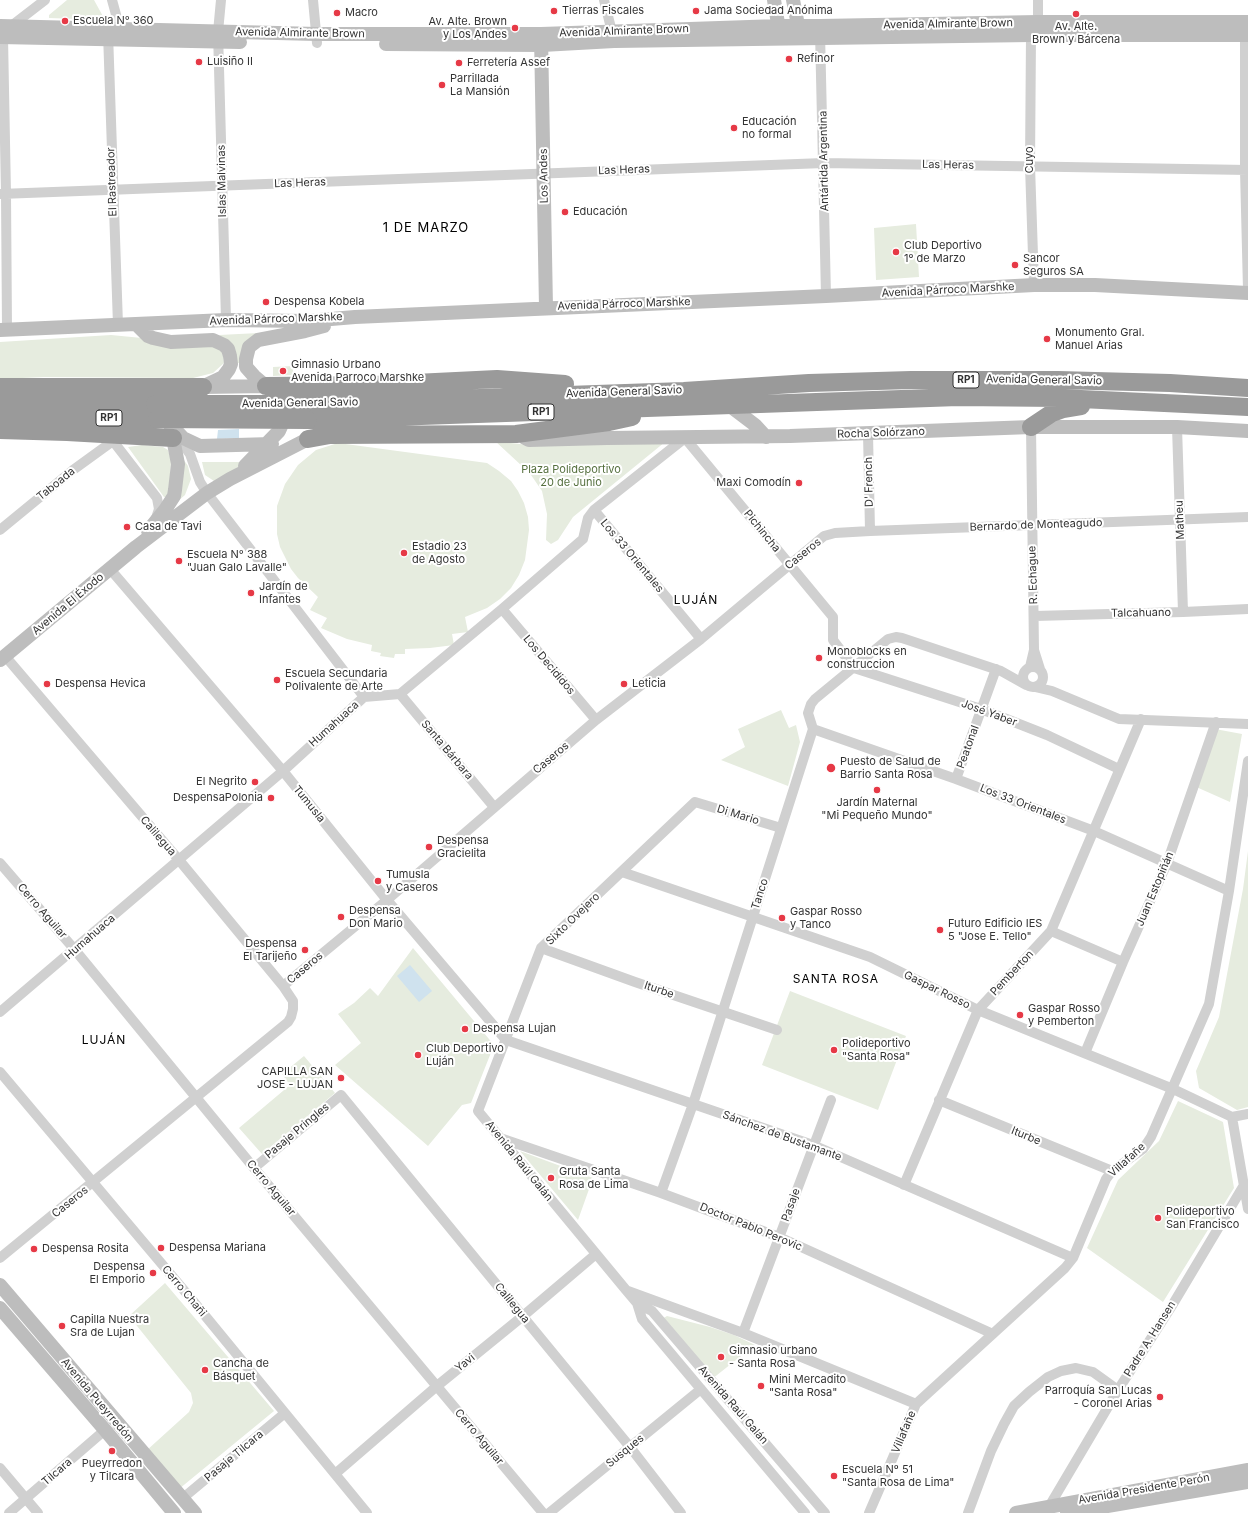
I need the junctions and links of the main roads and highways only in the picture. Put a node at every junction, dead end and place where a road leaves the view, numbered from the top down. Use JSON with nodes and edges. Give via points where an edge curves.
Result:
{"nodes":[{"id":1,"x":774,"y":0,"type":"edge"},
{"id":2,"x":792,"y":0,"type":"edge"},
{"id":3,"x":1247,"y":28,"type":"edge"},
{"id":4,"x":3,"y":32,"type":"edge"},
{"id":5,"x":780,"y":32,"type":"junction"},
{"id":6,"x":800,"y":32,"type":"junction"},
{"id":7,"x":820,"y":32,"type":"junction"},
{"id":8,"x":541,"y":39,"type":"junction"},
{"id":9,"x":1248,"y":293,"type":"edge"},
{"id":10,"x":546,"y":308,"type":"junction"},
{"id":11,"x":355,"y":317,"type":"junction"},
{"id":12,"x":137,"y":325,"type":"junction"},
{"id":13,"x":4,"y":329,"type":"edge"},
{"id":14,"x":266,"y":386,"type":"junction"},
{"id":15,"x":0,"y":387,"type":"edge"},
{"id":16,"x":203,"y":387,"type":"junction"},
{"id":17,"x":1248,"y":388,"type":"edge"},
{"id":18,"x":686,"y":398,"type":"junction"},
{"id":19,"x":1114,"y":401,"type":"junction"},
{"id":20,"x":0,"y":402,"type":"edge"},
{"id":21,"x":730,"y":406,"type":"junction"},
{"id":22,"x":1248,"y":407,"type":"edge"},
{"id":23,"x":0,"y":415,"type":"edge"},
{"id":24,"x":64,"y":417,"type":"junction"},
{"id":25,"x":1031,"y":427,"type":"junction"},
{"id":26,"x":0,"y":430,"type":"edge"},
{"id":27,"x":1248,"y":431,"type":"edge"},
{"id":28,"x":516,"y":434,"type":"junction"},
{"id":29,"x":177,"y":435,"type":"junction"},
{"id":30,"x":766,"y":437,"type":"junction"},
{"id":31,"x":308,"y":439,"type":"junction"},
{"id":32,"x":267,"y":444,"type":"junction"},
{"id":33,"x":230,"y":479,"type":"junction"},
{"id":34,"x":136,"y":547,"type":"junction"},
{"id":35,"x":2,"y":658,"type":"edge"},
{"id":36,"x":0,"y":1285,"type":"edge"},
{"id":37,"x":0,"y":1308,"type":"edge"},
{"id":38,"x":1248,"y":1470,"type":"edge"},
{"id":39,"x":1248,"y":1482,"type":"edge"},
{"id":40,"x":1047,"y":1510,"type":"edge"},
{"id":41,"x":1089,"y":1511,"type":"edge"},
{"id":42,"x":174,"y":1513,"type":"edge"},
{"id":43,"x":195,"y":1513,"type":"edge"},
{"id":44,"x":1016,"y":1513,"type":"edge"},
{"id":45,"x":1067,"y":1513,"type":"edge"}],
"edges":[{"from":1,"to":5,"type":"main road"},
{"from":2,"to":6,"type":"main road"},
{"from":3,"to":7,"type":"main road","name":"Avenida Almirante Brown","via":[[1031,35]]},
{"from":3,"to":7,"type":"main road","name":"Avenida Almirante Brown","via":[[1038,22]]},
{"from":4,"to":8,"type":"main road","name":"Avenida Almirante Brown","via":[[317,39]]},
{"from":5,"to":6,"type":"main road","name":"Avenida Almirante Brown"},
{"from":5,"to":8,"type":"main road","name":"Avenida Almirante Brown","via":[[614,41]]},
{"from":5,"to":8,"type":"main road","name":"Avenida Almirante Brown","via":[[612,32]]},
{"from":6,"to":7,"type":"main road","name":"Avenida Almirante Brown"},
{"from":8,"to":10,"type":"main road","name":"Los Andes"},
{"from":9,"to":10,"type":"main road","name":"Avenida Párroco Marshke","via":[[1095,285],[1034,285]]},
{"from":10,"to":11,"type":"main road","name":"Avenida Párroco Marshke"},
{"from":11,"to":12,"type":"main road","name":"Avenida Párroco Marshke","via":[[307,321],[226,320]]},
{"from":11,"to":14,"type":"main road","name":"Avenida El Éxodo","via":[[254,342],[248,350],[246,367]]},
{"from":12,"to":13,"type":"main road","name":"Avenida Párroco Marshke"},
{"from":12,"to":16,"type":"main road","via":[[153,338],[171,342],[213,340],[224,345],[230,356],[229,369],[223,377]]},
{"from":14,"to":16,"type":"main road"},
{"from":14,"to":18,"type":"highway","via":[[374,385],[497,379]]},
{"from":14,"to":32,"type":"main road","name":"Avenida El Éxodo","via":[[282,402],[285,413],[280,431]]},
{"from":15,"to":16,"type":"highway"},
{"from":16,"to":29,"type":"main road","name":"Avenida El Éxodo","via":[[188,392],[173,402],[169,414]]},
{"from":17,"to":18,"type":"highway","name":"Avenida General Savio","number":"RP1","via":[[1058,380],[911,380],[809,383]]},
{"from":18,"to":21,"type":"highway","name":"Avenida General Savio","number":"RP1"},
{"from":18,"to":24,"type":"highway","name":"Avenida General Savio","number":"RP1","bridge":true,"via":[[396,408],[305,404],[155,404]]},
{"from":18,"to":28,"type":"highway","via":[[609,422]]},
{"from":19,"to":21,"type":"highway","name":"Avenida General Savio","number":"RP1","via":[[958,397]]},
{"from":19,"to":22,"type":"highway","name":"Avenida General Savio","number":"RP1"},
{"from":19,"to":25,"type":"highway","via":[[1062,409]]},
{"from":20,"to":24,"type":"highway","name":"Avenida General Savio","number":"RP1"},
{"from":21,"to":30,"type":"main road","via":[[756,425]]},
{"from":23,"to":24,"type":"highway","name":"Avenida General Savio","number":"RP1"},
{"from":24,"to":26,"type":"highway"},
{"from":24,"to":29,"type":"highway","via":[[112,438]]},
{"from":25,"to":27,"type":"main road","name":"Rocha Solórzano","via":[[1177,427]]},
{"from":25,"to":30,"type":"main road","name":"Rocha Solórzano"},
{"from":28,"to":30,"type":"main road","name":"Rocha Solórzano","via":[[529,440]]},
{"from":28,"to":31,"type":"highway","via":[[338,435]]},
{"from":29,"to":32,"type":"main road","via":[[200,446]]},
{"from":29,"to":34,"type":"main road","name":"Avenida El Éxodo","via":[[178,464],[174,496]]},
{"from":31,"to":32,"type":"main road"},
{"from":31,"to":33,"type":"main road","name":"Avenida El Éxodo"},
{"from":32,"to":33,"type":"main road","name":"Avenida El Éxodo"},
{"from":33,"to":34,"type":"main road","name":"Avenida El Éxodo","via":[[207,493]]},
{"from":34,"to":35,"type":"main road","name":"Avenida El Éxodo"},
{"from":36,"to":43,"type":"main road","name":"Avenida Pueyrredón"},
{"from":37,"to":42,"type":"main road","name":"Avenida Pueyrredón"},
{"from":38,"to":40,"type":"main road","name":"Avenida Presidente Perón"},
{"from":39,"to":41,"type":"main road","name":"Avenida Presidente Perón"},
{"from":40,"to":44,"type":"main road","name":"Avenida Presidente Perón"},
{"from":41,"to":45,"type":"main road","name":"Avenida Presidente Perón"}]}
